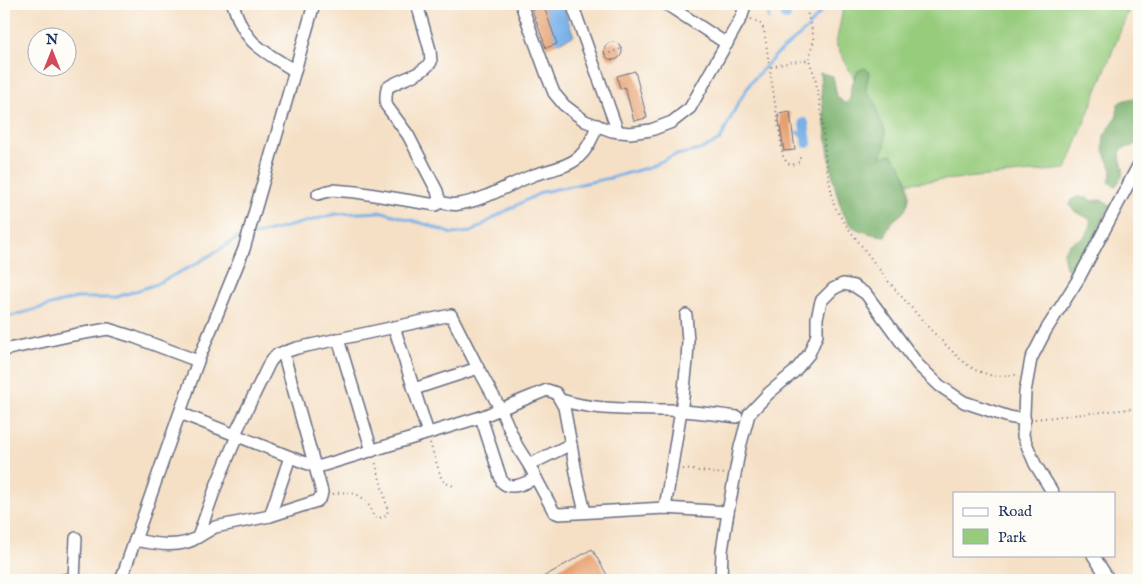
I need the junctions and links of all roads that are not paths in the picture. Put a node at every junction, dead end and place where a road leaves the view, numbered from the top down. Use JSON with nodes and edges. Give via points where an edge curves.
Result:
{"nodes":[{"id":1,"x":233,"y":4,"type":"edge"},
{"id":2,"x":314,"y":4,"type":"edge"},
{"id":3,"x":417,"y":4,"type":"edge"},
{"id":4,"x":521,"y":4,"type":"edge"},
{"id":5,"x":572,"y":4,"type":"edge"},
{"id":6,"x":745,"y":4,"type":"edge"},
{"id":7,"x":670,"y":5,"type":"edge"},
{"id":8,"x":727,"y":44,"type":"junction"},
{"id":9,"x":295,"y":71,"type":"junction"},
{"id":10,"x":597,"y":125,"type":"junction"},
{"id":11,"x":618,"y":132,"type":"junction"},
{"id":12,"x":1139,"y":164,"type":"edge"},
{"id":13,"x":318,"y":194,"type":"dead end"},
{"id":14,"x":440,"y":202,"type":"junction"},
{"id":15,"x":686,"y":315,"type":"dead end"},
{"id":16,"x":394,"y":327,"type":"junction"},
{"id":17,"x":338,"y":339,"type":"junction"},
{"id":18,"x":4,"y":350,"type":"edge"},
{"id":19,"x":283,"y":352,"type":"junction"},
{"id":20,"x":198,"y":361,"type":"junction"},
{"id":21,"x":478,"y":368,"type":"junction"},
{"id":22,"x":414,"y":389,"type":"junction"},
{"id":23,"x":561,"y":400,"type":"junction"},
{"id":24,"x":501,"y":410,"type":"junction"},
{"id":25,"x":681,"y":411,"type":"junction"},
{"id":26,"x":180,"y":413,"type":"junction"},
{"id":27,"x":481,"y":417,"type":"junction"},
{"id":28,"x":737,"y":417,"type":"dead end"},
{"id":29,"x":1025,"y":420,"type":"junction"},
{"id":30,"x":428,"y":433,"type":"junction"},
{"id":31,"x":236,"y":435,"type":"junction"},
{"id":32,"x":571,"y":444,"type":"junction"},
{"id":33,"x":372,"y":451,"type":"junction"},
{"id":34,"x":290,"y":457,"type":"junction"},
{"id":35,"x":529,"y":465,"type":"junction"},
{"id":36,"x":315,"y":466,"type":"junction"},
{"id":37,"x":536,"y":478,"type":"junction"},
{"id":38,"x":1053,"y":492,"type":"edge"},
{"id":39,"x":665,"y":508,"type":"junction"},
{"id":40,"x":585,"y":512,"type":"junction"},
{"id":41,"x":728,"y":512,"type":"junction"},
{"id":42,"x":270,"y":516,"type":"junction"},
{"id":43,"x":198,"y":537,"type":"junction"},
{"id":44,"x":76,"y":538,"type":"dead end"},
{"id":45,"x":135,"y":540,"type":"junction"},
{"id":46,"x":1094,"y":556,"type":"edge"},
{"id":47,"x":64,"y":580,"type":"edge"},
{"id":48,"x":121,"y":580,"type":"edge"},
{"id":49,"x":721,"y":580,"type":"edge"},
{"id":50,"x":1109,"y":580,"type":"edge"}],
"edges":[{"from":1,"to":9,"type":"street","via":[[238,20],[254,44]]},
{"from":2,"to":9,"type":"street"},
{"from":3,"to":14,"type":"street","via":[[431,62],[428,67],[387,88],[386,105],[408,135]]},
{"from":4,"to":10,"type":"street","via":[[554,93],[564,105]]},
{"from":5,"to":11,"type":"street"},
{"from":6,"to":8,"type":"street"},
{"from":7,"to":8,"type":"street"},
{"from":8,"to":11,"type":"street","via":[[690,108],[672,122],[651,130]]},
{"from":9,"to":20,"type":"street","via":[[244,249]]},
{"from":10,"to":11,"type":"street"},
{"from":10,"to":14,"type":"street","via":[[592,140],[576,160],[466,203]]},
{"from":12,"to":29,"type":"street","via":[[1079,278],[1037,345],[1028,373]]},
{"from":13,"to":14,"type":"street","via":[[332,190],[436,205]]},
{"from":15,"to":25,"type":"street","via":[[688,350]]},
{"from":16,"to":17,"type":"street"},
{"from":16,"to":21,"type":"street","via":[[451,315]]},
{"from":16,"to":22,"type":"street"},
{"from":17,"to":19,"type":"street"},
{"from":17,"to":33,"type":"street"},
{"from":18,"to":20,"type":"street","via":[[108,329]]},
{"from":19,"to":31,"type":"street","via":[[276,355],[263,373]]},
{"from":19,"to":36,"type":"street"},
{"from":20,"to":26,"type":"street"},
{"from":21,"to":22,"type":"street"},
{"from":21,"to":24,"type":"street"},
{"from":22,"to":30,"type":"street"},
{"from":23,"to":24,"type":"street","via":[[556,393],[547,390]]},
{"from":23,"to":25,"type":"street","via":[[611,409]]},
{"from":23,"to":32,"type":"street"},
{"from":24,"to":27,"type":"street"},
{"from":24,"to":35,"type":"street"},
{"from":25,"to":28,"type":"street"},
{"from":25,"to":39,"type":"street"},
{"from":26,"to":31,"type":"street"},
{"from":26,"to":45,"type":"street"},
{"from":27,"to":30,"type":"street"},
{"from":27,"to":37,"type":"street","via":[[502,482],[511,486]]},
{"from":29,"to":38,"type":"street","via":[[1024,436],[1028,449]]},
{"from":29,"to":41,"type":"street","via":[[964,402],[940,386],[918,365],[866,294],[854,286],[843,284],[821,301],[817,334],[809,354],[749,414]]},
{"from":30,"to":33,"type":"street"},
{"from":31,"to":34,"type":"street"},
{"from":31,"to":43,"type":"street"},
{"from":32,"to":35,"type":"street"},
{"from":32,"to":40,"type":"street"},
{"from":33,"to":36,"type":"street"},
{"from":34,"to":36,"type":"street"},
{"from":34,"to":42,"type":"street"},
{"from":35,"to":37,"type":"street"},
{"from":36,"to":42,"type":"street","via":[[321,497]]},
{"from":37,"to":40,"type":"street","via":[[554,512]]},
{"from":39,"to":40,"type":"street"},
{"from":39,"to":41,"type":"street"},
{"from":41,"to":49,"type":"street"},
{"from":42,"to":43,"type":"street","via":[[215,527]]},
{"from":43,"to":45,"type":"street","via":[[174,544]]},
{"from":44,"to":47,"type":"street","via":[[74,579]]},
{"from":45,"to":48,"type":"street"},
{"from":46,"to":50,"type":"street"}]}
